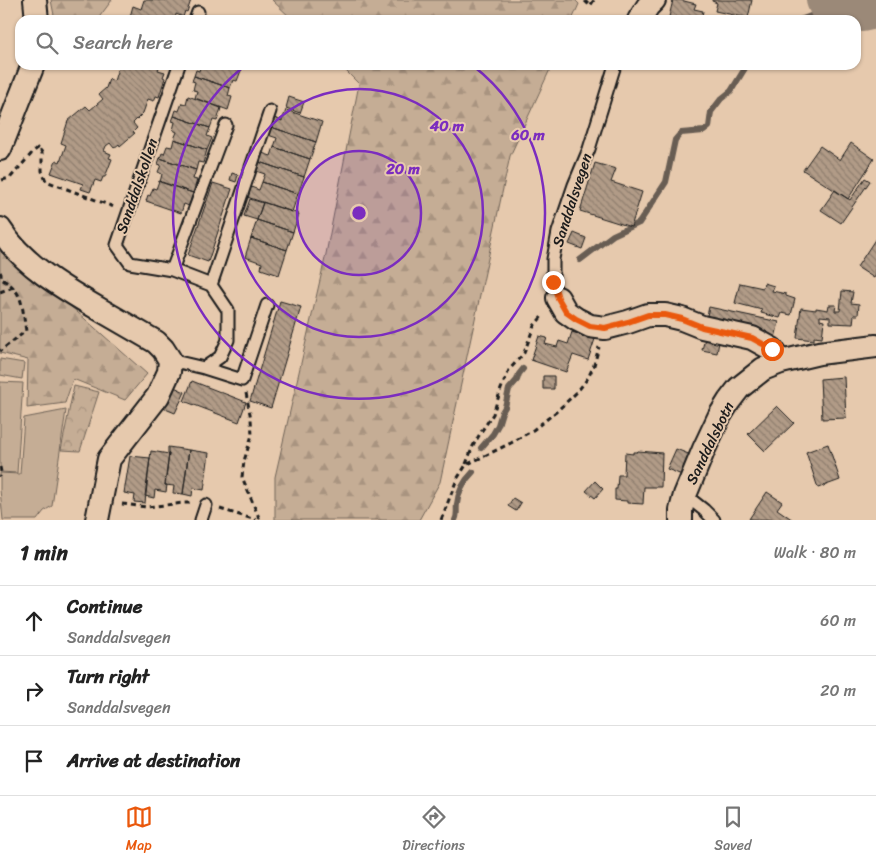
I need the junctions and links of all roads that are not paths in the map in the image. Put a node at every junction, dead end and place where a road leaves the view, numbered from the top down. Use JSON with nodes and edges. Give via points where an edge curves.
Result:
{"nodes":[{"id":1,"x":35,"y":0,"type":"edge"},
{"id":2,"x":654,"y":0,"type":"edge"},
{"id":3,"x":36,"y":15,"type":"edge"},
{"id":4,"x":642,"y":15,"type":"edge"},
{"id":5,"x":31,"y":70,"type":"edge"},
{"id":6,"x":177,"y":70,"type":"edge"},
{"id":7,"x":614,"y":70,"type":"edge"},
{"id":8,"x":270,"y":111,"type":"dead end"},
{"id":9,"x":226,"y":125,"type":"dead end"},
{"id":10,"x":0,"y":149,"type":"edge"},
{"id":11,"x":0,"y":229,"type":"edge"},
{"id":12,"x":172,"y":270,"type":"junction"},
{"id":13,"x":211,"y":285,"type":"junction"},
{"id":14,"x":558,"y":298,"type":"joint"},
{"id":15,"x":267,"y":305,"type":"dead end"},
{"id":16,"x":876,"y":346,"type":"edge"},
{"id":17,"x":170,"y":360,"type":"junction"},
{"id":18,"x":780,"y":362,"type":"junction"},
{"id":19,"x":204,"y":368,"type":"junction"},
{"id":20,"x":685,"y":495,"type":"junction"},
{"id":21,"x":206,"y":505,"type":"road end"},
{"id":22,"x":96,"y":506,"type":"edge"},
{"id":23,"x":201,"y":520,"type":"edge"},
{"id":24,"x":681,"y":520,"type":"edge"},
{"id":25,"x":714,"y":520,"type":"edge"}],
"edges":[{"from":1,"to":3,"type":"street"},
{"from":2,"to":4,"type":"street"},
{"from":5,"to":10,"type":"street"},
{"from":6,"to":12,"type":"lane","name":"Sanddalskollen","via":[[116,245],[130,263]]},
{"from":7,"to":14,"type":"lane","name":"Sanddalsvegen","via":[[558,232],[553,259],[553,282]]},
{"from":8,"to":13,"type":"lane"},
{"from":9,"to":12,"type":"lane"},
{"from":11,"to":17,"type":"street","via":[[15,249],[55,282],[156,342]]},
{"from":12,"to":13,"type":"lane","name":"Sanddalskollen"},
{"from":13,"to":19,"type":"lane","via":[[228,310],[228,340],[220,357]]},
{"from":14,"to":18,"type":"street","name":"Sanddalsvegen","via":[[566,312],[590,326],[605,328],[648,315],[665,315],[752,338],[772,349]]},
{"from":15,"to":19,"type":"lane","via":[[242,380]]},
{"from":16,"to":18,"type":"street","name":"Sanddalsbotn"},
{"from":17,"to":19,"type":"lane"},
{"from":17,"to":22,"type":"street","via":[[170,372],[158,396],[109,459]]},
{"from":18,"to":20,"type":"street","name":"Sanddalsbotn","via":[[763,369],[739,388],[729,401]]},
{"from":20,"to":24,"type":"street","name":"Sanddalsbotn"},
{"from":20,"to":25,"type":"lane","name":"Sanddalsbotn"},
{"from":21,"to":23,"type":"lane"}]}
